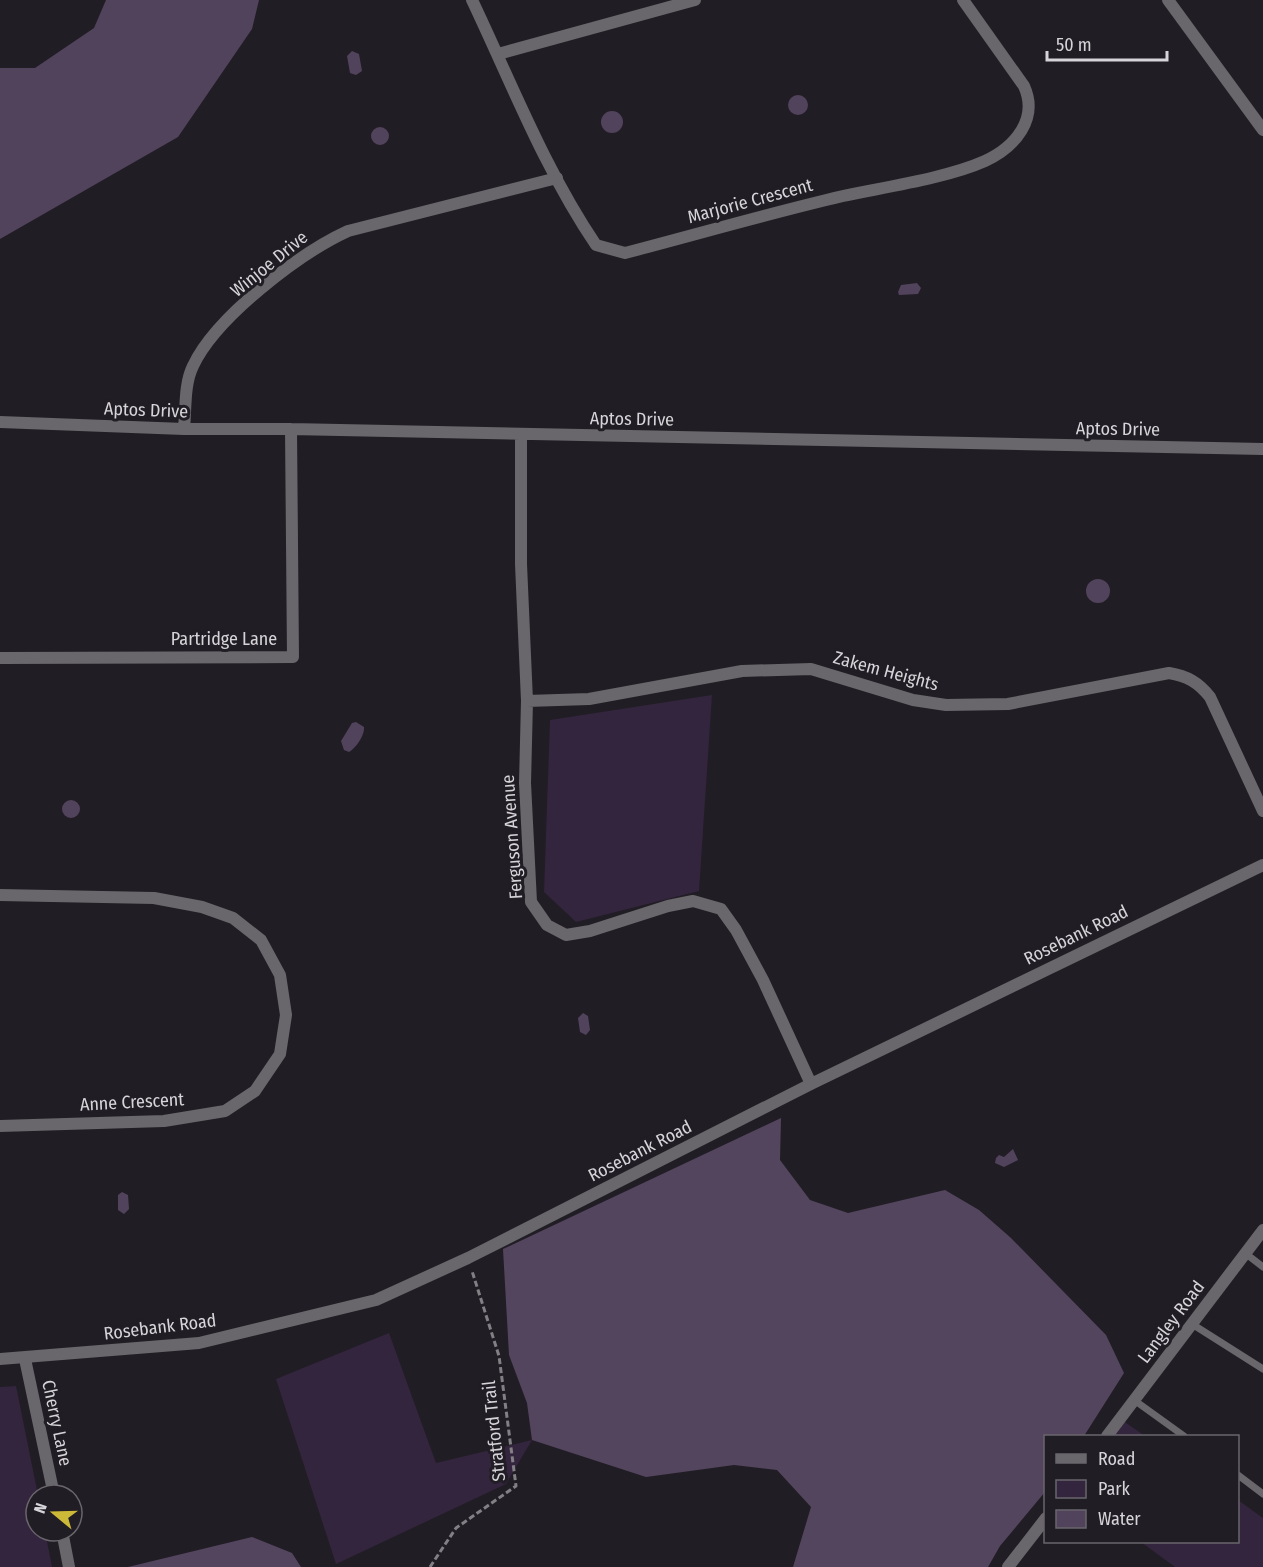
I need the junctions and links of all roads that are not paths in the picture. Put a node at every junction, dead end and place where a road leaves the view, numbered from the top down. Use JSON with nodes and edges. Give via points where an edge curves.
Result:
{"nodes":[{"id":1,"x":472,"y":0,"type":"edge"},
{"id":2,"x":695,"y":0,"type":"edge"},
{"id":3,"x":963,"y":0,"type":"edge"},
{"id":4,"x":1168,"y":0,"type":"edge"},
{"id":5,"x":498,"y":54,"type":"junction"},
{"id":6,"x":1263,"y":130,"type":"edge"},
{"id":7,"x":557,"y":178,"type":"junction"},
{"id":8,"x":0,"y":422,"type":"edge"},
{"id":9,"x":184,"y":429,"type":"junction"},
{"id":10,"x":291,"y":429,"type":"junction"},
{"id":11,"x":521,"y":435,"type":"junction"},
{"id":12,"x":1263,"y":449,"type":"edge"},
{"id":13,"x":0,"y":658,"type":"edge"},
{"id":14,"x":527,"y":701,"type":"junction"},
{"id":15,"x":1263,"y":811,"type":"edge"},
{"id":16,"x":1263,"y":865,"type":"edge"},
{"id":17,"x":0,"y":895,"type":"edge"},
{"id":18,"x":811,"y":1084,"type":"junction"},
{"id":19,"x":0,"y":1126,"type":"edge"},
{"id":20,"x":1263,"y":1230,"type":"edge"},
{"id":21,"x":1245,"y":1253,"type":"junction"},
{"id":22,"x":1263,"y":1267,"type":"edge"},
{"id":23,"x":1192,"y":1324,"type":"junction"},
{"id":24,"x":0,"y":1359,"type":"edge"},
{"id":25,"x":25,"y":1359,"type":"junction"},
{"id":26,"x":1263,"y":1369,"type":"edge"},
{"id":27,"x":1134,"y":1400,"type":"junction"},
{"id":28,"x":1108,"y":1435,"type":"edge"},
{"id":29,"x":1181,"y":1435,"type":"edge"},
{"id":30,"x":1239,"y":1477,"type":"edge"},
{"id":31,"x":51,"y":1483,"type":"edge"},
{"id":32,"x":1263,"y":1494,"type":"edge"},
{"id":33,"x":1044,"y":1521,"type":"edge"},
{"id":34,"x":64,"y":1543,"type":"edge"},
{"id":35,"x":69,"y":1567,"type":"edge"},
{"id":36,"x":1008,"y":1567,"type":"edge"}],
"edges":[{"from":1,"to":5,"type":"street","name":"Marjorie Crescent"},
{"from":2,"to":5,"type":"street"},
{"from":3,"to":7,"type":"street","name":"Marjorie Crescent","via":[[1031,100],[1030,117],[1015,140],[986,160],[625,253],[596,245]]},
{"from":4,"to":6,"type":"street"},
{"from":5,"to":7,"type":"street","name":"Marjorie Crescent"},
{"from":7,"to":9,"type":"street","name":"Winjoe Drive","via":[[348,231],[317,246],[228,321],[200,354],[188,382]]},
{"from":8,"to":9,"type":"street","name":"Aptos Drive"},
{"from":9,"to":10,"type":"street","name":"Aptos Drive"},
{"from":10,"to":11,"type":"street","name":"Aptos Drive"},
{"from":10,"to":13,"type":"street","name":"Partridge Lane","via":[[293,657]]},
{"from":11,"to":12,"type":"street","name":"Aptos Drive"},
{"from":11,"to":14,"type":"street","name":"Ferguson Avenue","via":[[520,564]]},
{"from":14,"to":15,"type":"street","name":"Zakem Heights","via":[[589,699],[742,671],[811,669],[912,700],[946,705],[1008,704],[1169,673],[1201,685],[1210,697]]},
{"from":14,"to":18,"type":"street","name":"Ferguson Avenue","via":[[525,783],[531,902],[547,925],[566,934],[590,931],[693,901],[721,909],[763,980]]},
{"from":16,"to":18,"type":"street","name":"Rosebank Road"},
{"from":17,"to":19,"type":"street","name":"Anne Crescent","via":[[154,898],[202,907],[233,918],[261,940],[280,975],[286,1015],[280,1054],[255,1091],[225,1111],[164,1121]]},
{"from":18,"to":25,"type":"street","name":"Rosebank Road","via":[[468,1258],[376,1300],[199,1343]]},
{"from":20,"to":21,"type":"street","name":"Langley Road"},
{"from":21,"to":22,"type":"lane"},
{"from":21,"to":23,"type":"street","name":"Langley Road"},
{"from":23,"to":26,"type":"lane"},
{"from":23,"to":27,"type":"street","name":"Langley Road"},
{"from":24,"to":25,"type":"street","name":"Rosebank Road"},
{"from":25,"to":31,"type":"street","name":"Cherry Lane"},
{"from":27,"to":28,"type":"street","name":"Langley Road"},
{"from":27,"to":29,"type":"lane"},
{"from":30,"to":32,"type":"lane"},
{"from":33,"to":36,"type":"street"},
{"from":34,"to":35,"type":"street"}]}
